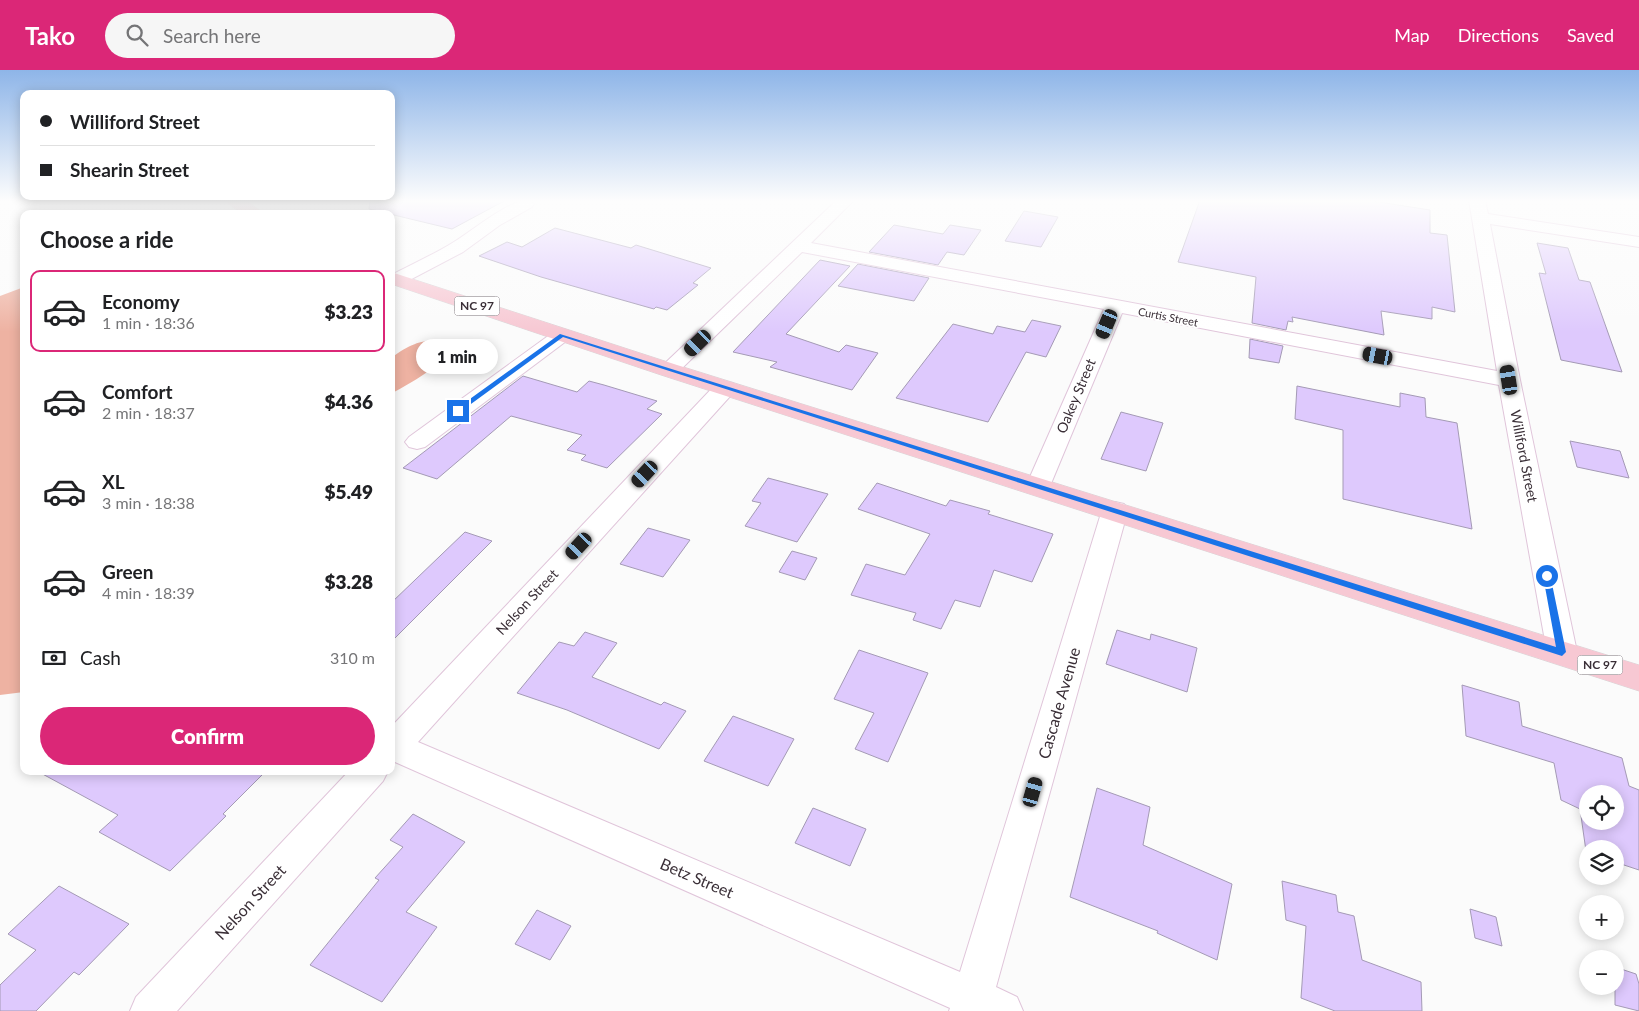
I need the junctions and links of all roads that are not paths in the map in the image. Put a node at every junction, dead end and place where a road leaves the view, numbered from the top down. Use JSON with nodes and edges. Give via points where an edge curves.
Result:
{"nodes":[{"id":1,"x":463,"y":244,"type":"edge"},
{"id":2,"x":800,"y":244,"type":"edge"},
{"id":3,"x":1485,"y":244,"type":"edge"},
{"id":4,"x":798,"y":246,"type":"junction"},
{"id":5,"x":395,"y":279,"type":"edge"},
{"id":6,"x":395,"y":279,"type":"edge"},
{"id":7,"x":1115,"y":307,"type":"junction"},
{"id":8,"x":562,"y":335,"type":"junction"},
{"id":9,"x":669,"y":370,"type":"junction"},
{"id":10,"x":1509,"y":380,"type":"junction"},
{"id":11,"x":725,"y":388,"type":"junction"},
{"id":12,"x":417,"y":442,"type":"dead end"},
{"id":13,"x":1038,"y":486,"type":"junction"},
{"id":14,"x":1114,"y":510,"type":"junction"},
{"id":15,"x":1562,"y":652,"type":"junction"},
{"id":16,"x":1639,"y":678,"type":"edge"},
{"id":17,"x":395,"y":744,"type":"edge"},
{"id":18,"x":395,"y":756,"type":"edge"},
{"id":19,"x":367,"y":775,"type":"edge"},
{"id":20,"x":982,"y":1007,"type":"edge"},
{"id":21,"x":150,"y":1011,"type":"edge"}],
"edges":[{"from":1,"to":5,"type":"street"},
{"from":2,"to":4,"type":"street"},
{"from":3,"to":10,"type":"street","name":"Williford Street"},
{"from":4,"to":7,"type":"street","name":"Curtis Street"},
{"from":4,"to":9,"type":"street"},
{"from":6,"to":8,"type":"main road","number":"NC 97"},
{"from":7,"to":10,"type":"street","name":"Curtis Street"},
{"from":7,"to":13,"type":"street","name":"Oakey Street"},
{"from":8,"to":9,"type":"main road","number":"NC 97"},
{"from":8,"to":12,"type":"street"},
{"from":9,"to":11,"type":"main road","number":"NC 97"},
{"from":10,"to":15,"type":"street","name":"Williford Street"},
{"from":11,"to":13,"type":"main road","number":"NC 97"},
{"from":11,"to":17,"type":"street","name":"Nelson Street"},
{"from":13,"to":14,"type":"main road","number":"NC 97"},
{"from":14,"to":15,"type":"main road","number":"NC 97"},
{"from":14,"to":20,"type":"street","name":"Cascade Avenue"},
{"from":15,"to":16,"type":"main road","number":"NC 97"},
{"from":18,"to":20,"type":"street","name":"Betz Street"},
{"from":19,"to":21,"type":"street","name":"Nelson Street"}]}
